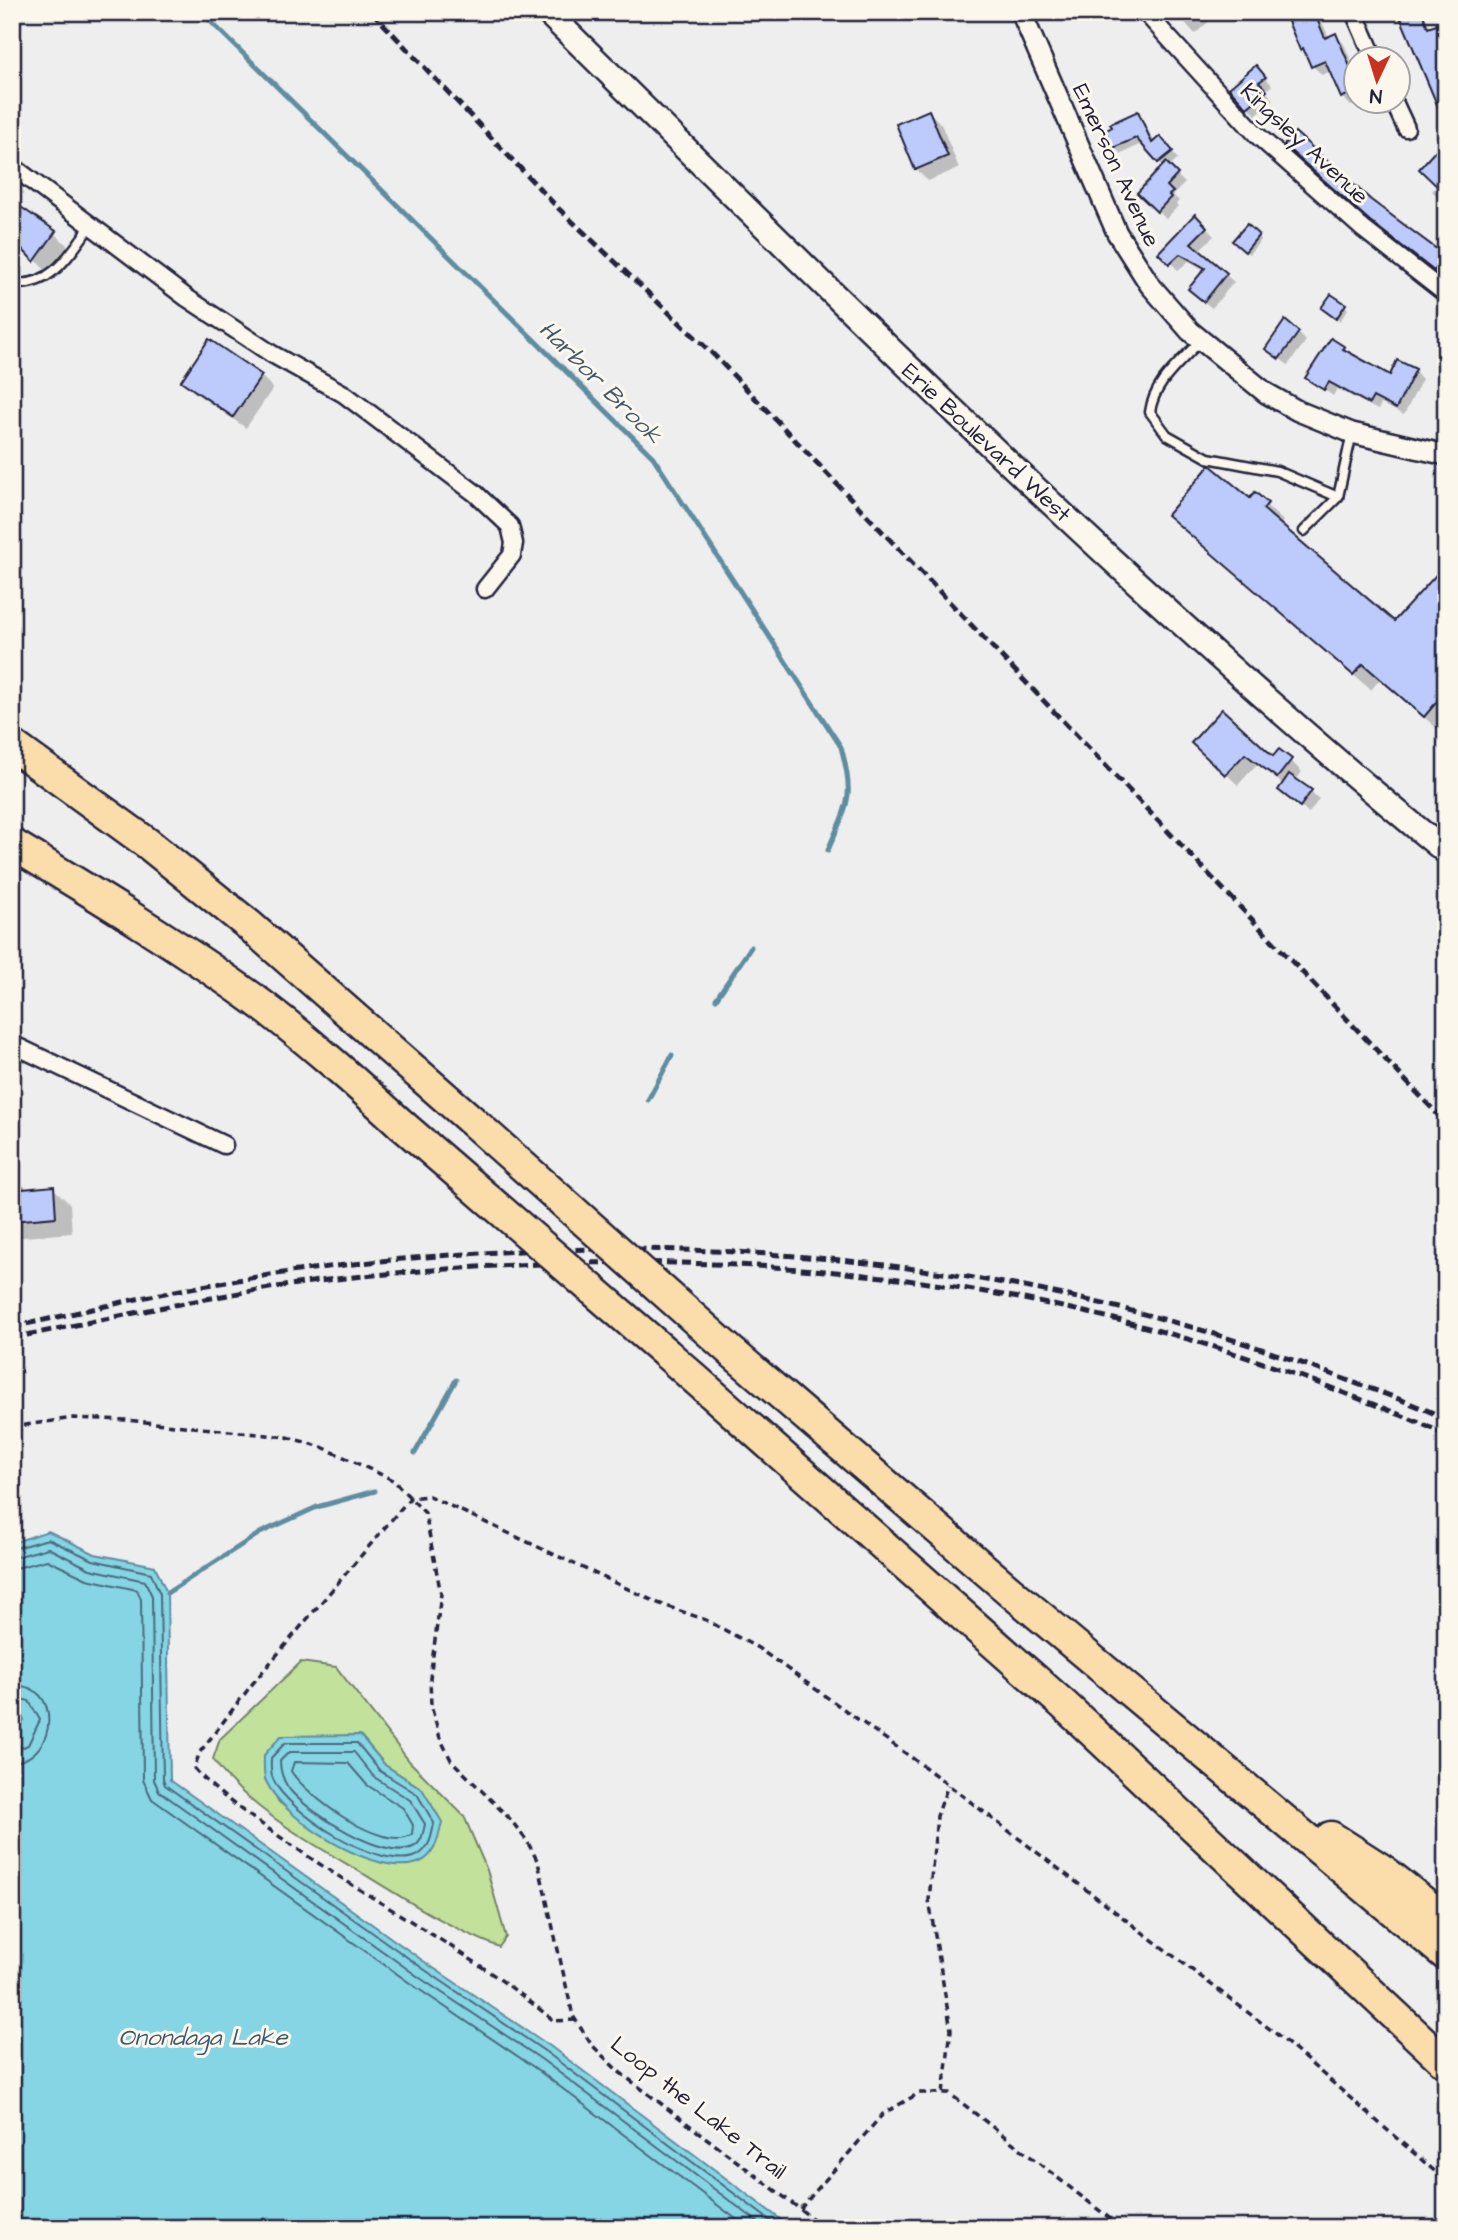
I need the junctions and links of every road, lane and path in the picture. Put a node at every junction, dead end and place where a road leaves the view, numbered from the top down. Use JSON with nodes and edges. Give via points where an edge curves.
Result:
{"nodes":[{"id":1,"x":547,"y":12,"type":"edge"},
{"id":2,"x":1021,"y":12,"type":"edge"},
{"id":3,"x":1145,"y":12,"type":"edge"},
{"id":4,"x":1354,"y":12,"type":"edge"},
{"id":5,"x":1369,"y":46,"type":"edge"},
{"id":6,"x":1400,"y":116,"type":"edge"},
{"id":7,"x":1406,"y":128,"type":"dead end"},
{"id":8,"x":12,"y":166,"type":"edge"},
{"id":9,"x":91,"y":225,"type":"junction"},
{"id":10,"x":12,"y":283,"type":"edge"},
{"id":11,"x":1446,"y":294,"type":"edge"},
{"id":12,"x":1200,"y":340,"type":"junction"},
{"id":13,"x":1352,"y":433,"type":"junction"},
{"id":14,"x":1446,"y":455,"type":"edge"},
{"id":15,"x":1338,"y":497,"type":"junction"},
{"id":16,"x":1304,"y":531,"type":"dead end"},
{"id":17,"x":485,"y":589,"type":"dead end"},
{"id":18,"x":12,"y":745,"type":"edge"},
{"id":19,"x":12,"y":751,"type":"edge"},
{"id":20,"x":48,"y":773,"type":"junction"},
{"id":21,"x":12,"y":844,"type":"edge"},
{"id":22,"x":1446,"y":852,"type":"edge"},
{"id":23,"x":12,"y":861,"type":"edge"},
{"id":24,"x":124,"y":912,"type":"junction"},
{"id":25,"x":12,"y":1044,"type":"edge"},
{"id":26,"x":224,"y":1145,"type":"dead end"},
{"id":27,"x":12,"y":1427,"type":"edge"},
{"id":28,"x":410,"y":1498,"type":"junction"},
{"id":29,"x":1225,"y":1768,"type":"junction"},
{"id":30,"x":948,"y":1784,"type":"junction"},
{"id":31,"x":1446,"y":1920,"type":"edge"},
{"id":32,"x":1446,"y":1955,"type":"edge"},
{"id":33,"x":576,"y":2020,"type":"junction"},
{"id":34,"x":1446,"y":2063,"type":"edge"},
{"id":35,"x":943,"y":2093,"type":"junction"},
{"id":36,"x":1446,"y":2181,"type":"edge"},
{"id":37,"x":800,"y":2209,"type":"junction"},
{"id":38,"x":825,"y":2228,"type":"edge"},
{"id":39,"x":1122,"y":2228,"type":"edge"}],
"edges":[{"from":1,"to":22,"type":"main road","name":"Erie Boulevard West","via":[[881,341],[1120,567],[1338,764]]},
{"from":2,"to":12,"type":"street","name":"Emerson Avenue","via":[[1117,233],[1150,285]]},
{"from":3,"to":11,"type":"street","name":"Kingsley Avenue","via":[[1274,152]]},
{"from":4,"to":5,"type":"street"},
{"from":6,"to":7,"type":"street"},
{"from":8,"to":9,"type":"street"},
{"from":9,"to":10,"type":"lane","via":[[64,263],[48,276],[26,285]]},
{"from":9,"to":17,"type":"street","via":[[198,305],[344,394],[475,494],[509,526],[514,543],[512,555]]},
{"from":12,"to":13,"type":"street","name":"Emerson Avenue","via":[[1266,393]]},
{"from":12,"to":15,"type":"lane","via":[[1163,380],[1152,400],[1150,412],[1167,435],[1208,458],[1277,471]]},
{"from":13,"to":14,"type":"street","name":"Emerson Avenue"},
{"from":13,"to":15,"type":"lane"},
{"from":15,"to":16,"type":"lane"},
{"from":18,"to":20,"type":"highway"},
{"from":19,"to":20,"type":"highway"},
{"from":20,"to":29,"type":"highway","bridge":true,"via":[[147,842],[250,926],[734,1354]]},
{"from":21,"to":24,"type":"highway"},
{"from":23,"to":24,"type":"highway"},
{"from":24,"to":34,"type":"highway","bridge":true,"via":[[251,998],[335,1063],[1063,1705]]},
{"from":25,"to":26,"type":"street"},
{"from":27,"to":28,"type":"path","name":"Loop the Lake Trail","via":[[73,1418],[287,1437],[323,1447],[393,1480]]},
{"from":28,"to":30,"type":"path","via":[[429,1496],[658,1603],[706,1620],[758,1648]]},
{"from":28,"to":33,"type":"path","name":"Loop the Lake Trail","via":[[425,1513],[441,1594],[430,1678],[431,1706],[440,1738],[452,1760],[510,1819],[538,1862]]},
{"from":28,"to":33,"type":"path","via":[[253,1683],[200,1752],[194,1768],[212,1788],[313,1861],[509,1983],[554,2021]]},
{"from":29,"to":31,"type":"highway","via":[[1384,1871]]},
{"from":29,"to":32,"type":"highway"},
{"from":30,"to":35,"type":"path","via":[[937,1816],[929,1900],[951,2030]]},
{"from":30,"to":36,"type":"path","via":[[1279,2036]]},
{"from":33,"to":37,"type":"path","name":"Loop the Lake Trail","via":[[591,2044],[618,2071]]},
{"from":35,"to":37,"type":"path","via":[[919,2094],[883,2115]]},
{"from":35,"to":39,"type":"path","via":[[990,2124]]},
{"from":37,"to":38,"type":"path","name":"Loop the Lake Trail"}]}
